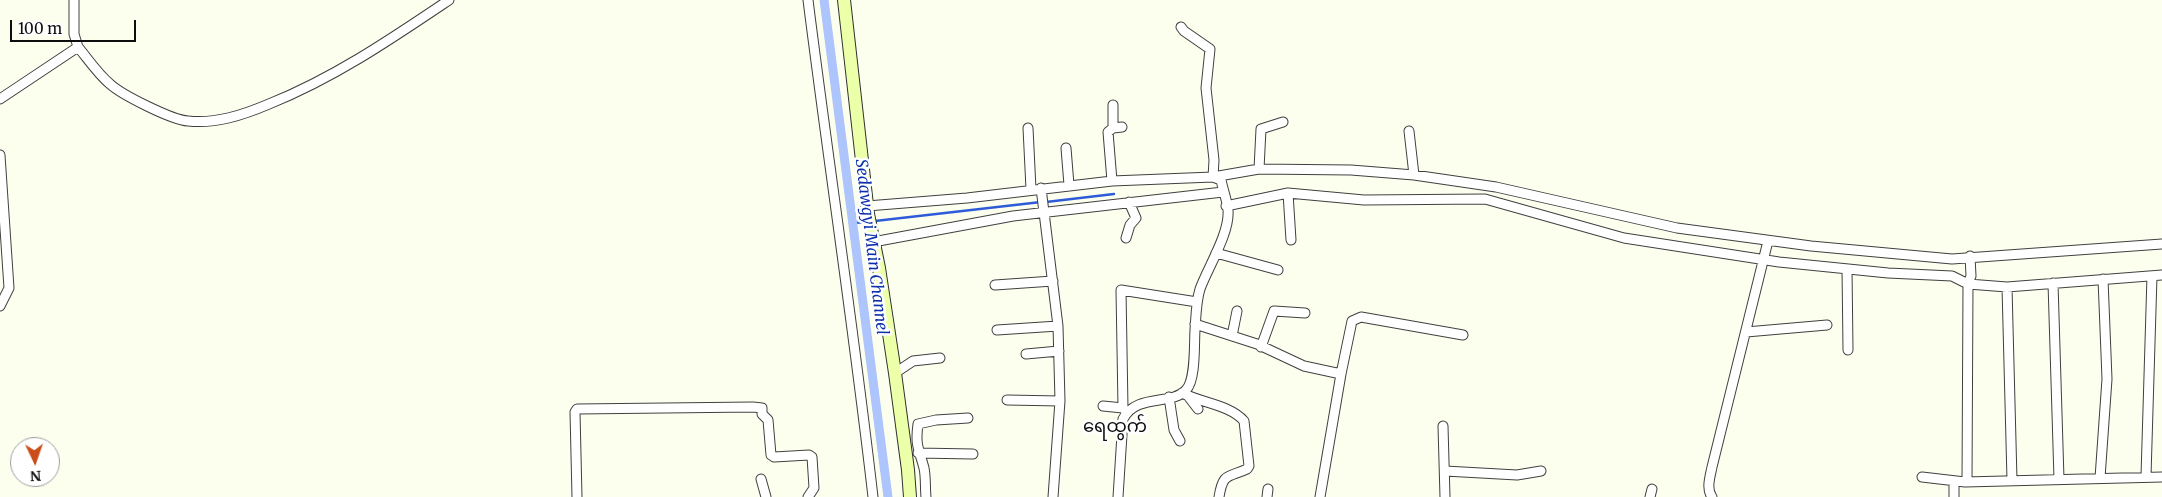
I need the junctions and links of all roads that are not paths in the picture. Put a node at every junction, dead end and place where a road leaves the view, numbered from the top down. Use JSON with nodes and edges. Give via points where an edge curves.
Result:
{"nodes":[{"id":1,"x":74,"y":0,"type":"edge"},
{"id":2,"x":449,"y":0,"type":"edge"},
{"id":3,"x":808,"y":0,"type":"edge"},
{"id":4,"x":844,"y":0,"type":"edge"},
{"id":5,"x":1181,"y":27,"type":"dead end"},
{"id":6,"x":78,"y":47,"type":"junction"},
{"id":7,"x":0,"y":99,"type":"edge"},
{"id":8,"x":1113,"y":105,"type":"dead end"},
{"id":9,"x":1283,"y":122,"type":"dead end"},
{"id":10,"x":1028,"y":128,"type":"dead end"},
{"id":11,"x":1409,"y":131,"type":"dead end"},
{"id":12,"x":1066,"y":148,"type":"dead end"},
{"id":13,"x":0,"y":155,"type":"edge"},
{"id":14,"x":1259,"y":169,"type":"junction"},
{"id":15,"x":1414,"y":175,"type":"junction"},
{"id":16,"x":1112,"y":181,"type":"junction"},
{"id":17,"x":1220,"y":184,"type":"junction"},
{"id":18,"x":1069,"y":185,"type":"junction"},
{"id":19,"x":1031,"y":189,"type":"junction"},
{"id":20,"x":1041,"y":190,"type":"junction"},
{"id":21,"x":1288,"y":193,"type":"junction"},
{"id":22,"x":1129,"y":202,"type":"junction"},
{"id":23,"x":1226,"y":206,"type":"junction"},
{"id":24,"x":867,"y":210,"type":"junction"},
{"id":25,"x":1044,"y":210,"type":"junction"},
{"id":26,"x":1597,"y":210,"type":"junction"},
{"id":27,"x":1589,"y":227,"type":"junction"},
{"id":28,"x":872,"y":235,"type":"junction"},
{"id":29,"x":1126,"y":238,"type":"dead end"},
{"id":30,"x":1291,"y":240,"type":"dead end"},
{"id":31,"x":1768,"y":240,"type":"junction"},
{"id":32,"x":2162,"y":244,"type":"edge"},
{"id":33,"x":1216,"y":253,"type":"junction"},
{"id":34,"x":1765,"y":259,"type":"junction"},
{"id":35,"x":1969,"y":260,"type":"junction"},
{"id":36,"x":1847,"y":269,"type":"junction"},
{"id":37,"x":1278,"y":270,"type":"dead end"},
{"id":38,"x":2162,"y":275,"type":"edge"},
{"id":39,"x":2152,"y":276,"type":"junction"},
{"id":40,"x":2103,"y":279,"type":"junction"},
{"id":41,"x":1970,"y":280,"type":"junction"},
{"id":42,"x":1053,"y":281,"type":"junction"},
{"id":43,"x":2053,"y":283,"type":"junction"},
{"id":44,"x":995,"y":284,"type":"dead end"},
{"id":45,"x":2007,"y":287,"type":"junction"},
{"id":46,"x":1197,"y":302,"type":"junction"},
{"id":47,"x":0,"y":306,"type":"edge"},
{"id":48,"x":1237,"y":310,"type":"dead end"},
{"id":49,"x":1305,"y":313,"type":"dead end"},
{"id":50,"x":1196,"y":324,"type":"junction"},
{"id":51,"x":1827,"y":325,"type":"dead end"},
{"id":52,"x":1058,"y":326,"type":"junction"},
{"id":53,"x":997,"y":330,"type":"dead end"},
{"id":54,"x":1746,"y":332,"type":"junction"},
{"id":55,"x":1463,"y":334,"type":"dead end"},
{"id":56,"x":1232,"y":336,"type":"junction"},
{"id":57,"x":1261,"y":346,"type":"junction"},
{"id":58,"x":1848,"y":350,"type":"dead end"},
{"id":59,"x":1059,"y":351,"type":"junction"},
{"id":60,"x":1026,"y":354,"type":"dead end"},
{"id":61,"x":940,"y":358,"type":"dead end"},
{"id":62,"x":895,"y":373,"type":"junction"},
{"id":63,"x":1341,"y":374,"type":"junction"},
{"id":64,"x":1185,"y":395,"type":"junction"},
{"id":65,"x":1169,"y":397,"type":"junction"},
{"id":66,"x":1007,"y":400,"type":"dead end"},
{"id":67,"x":1060,"y":402,"type":"junction"},
{"id":68,"x":1103,"y":406,"type":"dead end"},
{"id":69,"x":1198,"y":409,"type":"dead end"},
{"id":70,"x":1125,"y":410,"type":"junction"},
{"id":71,"x":968,"y":418,"type":"dead end"},
{"id":72,"x":1443,"y":426,"type":"dead end"},
{"id":73,"x":1180,"y":441,"type":"dead end"},
{"id":74,"x":918,"y":452,"type":"junction"},
{"id":75,"x":973,"y":454,"type":"dead end"},
{"id":76,"x":924,"y":469,"type":"junction"},
{"id":77,"x":908,"y":470,"type":"junction"},
{"id":78,"x":1445,"y":471,"type":"junction"},
{"id":79,"x":1541,"y":471,"type":"dead end"},
{"id":80,"x":2146,"y":476,"type":"junction"},
{"id":81,"x":1922,"y":477,"type":"dead end"},
{"id":82,"x":2162,"y":477,"type":"edge"},
{"id":83,"x":2100,"y":478,"type":"junction"},
{"id":84,"x":761,"y":479,"type":"dead end"},
{"id":85,"x":2060,"y":479,"type":"junction"},
{"id":86,"x":2012,"y":480,"type":"junction"},
{"id":87,"x":1954,"y":481,"type":"junction"},
{"id":88,"x":1967,"y":481,"type":"junction"},
{"id":89,"x":576,"y":497,"type":"edge"},
{"id":90,"x":766,"y":497,"type":"edge"},
{"id":91,"x":808,"y":497,"type":"edge"},
{"id":92,"x":872,"y":497,"type":"edge"},
{"id":93,"x":910,"y":497,"type":"edge"},
{"id":94,"x":926,"y":497,"type":"edge"},
{"id":95,"x":1053,"y":497,"type":"edge"},
{"id":96,"x":1118,"y":497,"type":"edge"},
{"id":97,"x":1219,"y":497,"type":"edge"},
{"id":98,"x":1320,"y":497,"type":"edge"},
{"id":99,"x":1445,"y":497,"type":"edge"},
{"id":100,"x":1712,"y":497,"type":"edge"},
{"id":101,"x":1954,"y":497,"type":"edge"}],
"edges":[{"from":1,"to":6,"type":"street","via":[[74,34]]},
{"from":2,"to":6,"type":"street","via":[[336,73],[242,115],[213,122],[170,117],[114,88]]},
{"from":3,"to":92,"type":"street","via":[[843,251]]},
{"from":4,"to":24,"type":"street"},
{"from":5,"to":17,"type":"street","via":[[1210,49],[1206,88]]},
{"from":6,"to":7,"type":"street"},
{"from":8,"to":16,"type":"street","via":[[1117,128],[1110,129],[1108,136]]},
{"from":9,"to":14,"type":"street","via":[[1261,129]]},
{"from":10,"to":19,"type":"street"},
{"from":11,"to":15,"type":"street"},
{"from":12,"to":18,"type":"street"},
{"from":13,"to":47,"type":"street","via":[[9,288]]},
{"from":14,"to":15,"type":"street","via":[[1351,170]]},
{"from":14,"to":17,"type":"street"},
{"from":15,"to":26,"type":"street","via":[[1496,187]]},
{"from":16,"to":17,"type":"street"},
{"from":16,"to":18,"type":"street"},
{"from":17,"to":22,"type":"street"},
{"from":17,"to":23,"type":"street"},
{"from":18,"to":20,"type":"street"},
{"from":19,"to":20,"type":"street"},
{"from":19,"to":24,"type":"street"},
{"from":20,"to":25,"type":"street"},
{"from":21,"to":23,"type":"street"},
{"from":21,"to":27,"type":"street","via":[[1364,200],[1485,199]]},
{"from":21,"to":30,"type":"street"},
{"from":22,"to":25,"type":"street"},
{"from":22,"to":29,"type":"street","via":[[1136,218]]},
{"from":23,"to":33,"type":"street","via":[[1226,222]]},
{"from":24,"to":28,"type":"street"},
{"from":25,"to":28,"type":"street"},
{"from":25,"to":42,"type":"street"},
{"from":26,"to":27,"type":"street"},
{"from":26,"to":31,"type":"street","via":[[1677,228]]},
{"from":27,"to":34,"type":"street","via":[[1624,238]]},
{"from":28,"to":62,"type":"street"},
{"from":31,"to":34,"type":"street"},
{"from":31,"to":35,"type":"street"},
{"from":32,"to":35,"type":"street"},
{"from":33,"to":37,"type":"street"},
{"from":33,"to":46,"type":"street"},
{"from":34,"to":36,"type":"street"},
{"from":34,"to":54,"type":"street"},
{"from":35,"to":41,"type":"street"},
{"from":36,"to":41,"type":"street"},
{"from":36,"to":58,"type":"street"},
{"from":38,"to":39,"type":"street"},
{"from":39,"to":40,"type":"street"},
{"from":39,"to":80,"type":"street"},
{"from":40,"to":43,"type":"street"},
{"from":40,"to":83,"type":"street","via":[[2106,379]]},
{"from":41,"to":45,"type":"street"},
{"from":41,"to":88,"type":"street"},
{"from":42,"to":44,"type":"street"},
{"from":42,"to":52,"type":"street"},
{"from":43,"to":45,"type":"street"},
{"from":43,"to":85,"type":"street"},
{"from":45,"to":86,"type":"street"},
{"from":46,"to":50,"type":"street"},
{"from":46,"to":70,"type":"street","via":[[1121,290]]},
{"from":48,"to":56,"type":"street"},
{"from":49,"to":57,"type":"street","via":[[1274,311]]},
{"from":50,"to":56,"type":"street"},
{"from":50,"to":64,"type":"street","via":[[1191,380]]},
{"from":51,"to":54,"type":"street"},
{"from":52,"to":53,"type":"street"},
{"from":52,"to":59,"type":"street"},
{"from":54,"to":100,"type":"street","via":[[1709,484]]},
{"from":55,"to":63,"type":"street","via":[[1356,318],[1352,321]]},
{"from":56,"to":57,"type":"street"},
{"from":57,"to":63,"type":"street","via":[[1304,366]]},
{"from":59,"to":60,"type":"street"},
{"from":59,"to":67,"type":"street"},
{"from":61,"to":62,"type":"street","via":[[914,361]]},
{"from":62,"to":77,"type":"street"},
{"from":63,"to":98,"type":"street"},
{"from":64,"to":65,"type":"street"},
{"from":64,"to":69,"type":"street"},
{"from":64,"to":97,"type":"street","via":[[1226,408],[1244,421],[1249,466],[1224,478]]},
{"from":65,"to":70,"type":"street"},
{"from":65,"to":73,"type":"street","via":[[1174,430]]},
{"from":66,"to":67,"type":"street"},
{"from":67,"to":95,"type":"street"},
{"from":68,"to":70,"type":"street"},
{"from":70,"to":96,"type":"street"},
{"from":71,"to":74,"type":"street","via":[[918,424]]},
{"from":72,"to":78,"type":"street"},
{"from":74,"to":75,"type":"street"},
{"from":74,"to":76,"type":"street"},
{"from":76,"to":77,"type":"street"},
{"from":76,"to":94,"type":"street"},
{"from":77,"to":93,"type":"street"},
{"from":78,"to":79,"type":"street","via":[[1517,475]]},
{"from":78,"to":99,"type":"street"},
{"from":80,"to":82,"type":"street"},
{"from":80,"to":83,"type":"street"},
{"from":81,"to":87,"type":"street"},
{"from":83,"to":85,"type":"street"},
{"from":84,"to":90,"type":"street"},
{"from":85,"to":86,"type":"street"},
{"from":86,"to":88,"type":"street"},
{"from":87,"to":88,"type":"street"},
{"from":87,"to":101,"type":"street"},
{"from":89,"to":91,"type":"street","via":[[577,409],[753,407],[762,408],[762,414],[768,420],[771,455],[812,457],[814,488]]}]}
